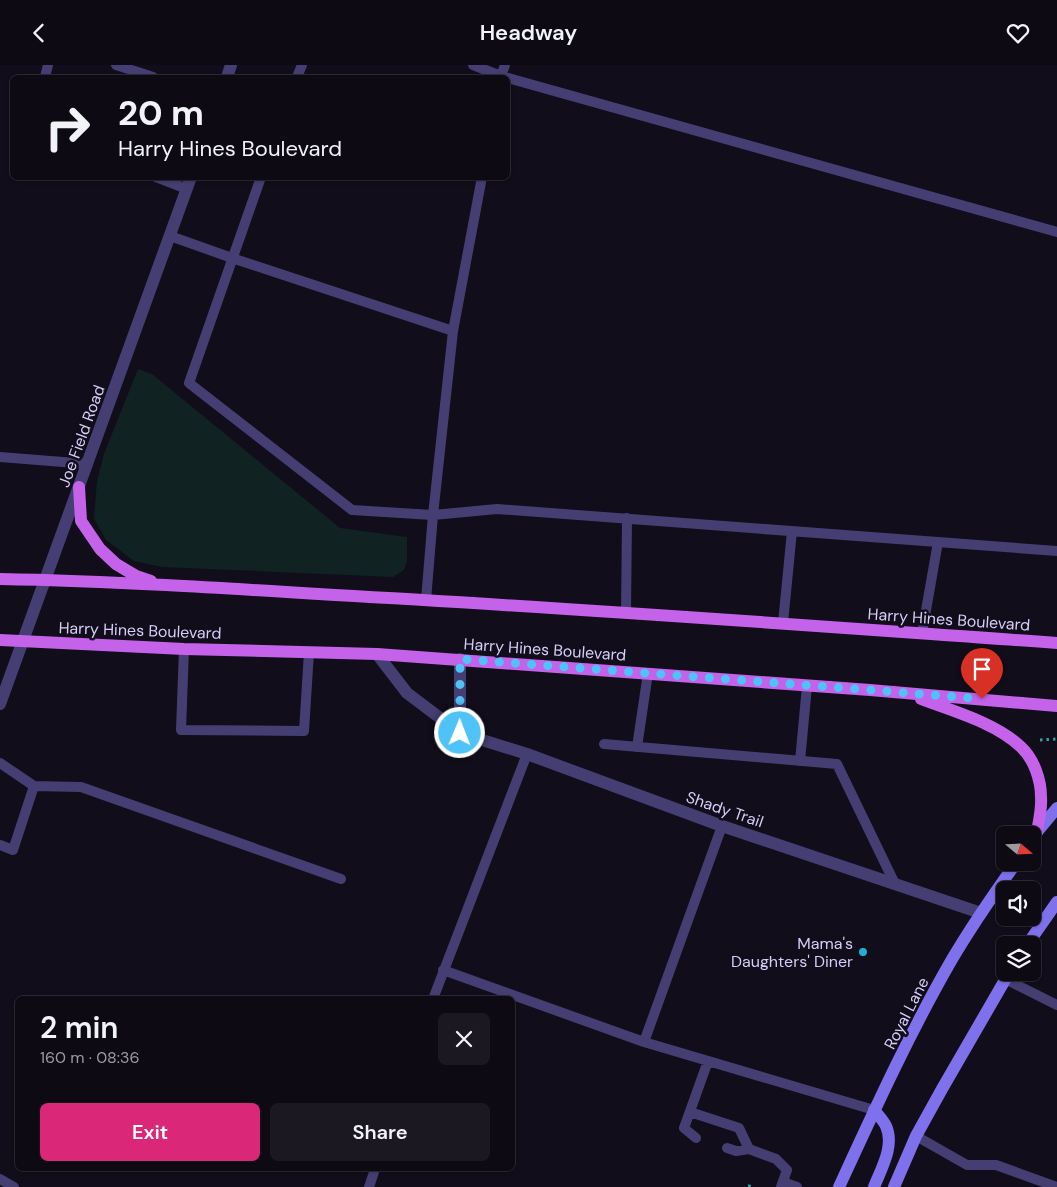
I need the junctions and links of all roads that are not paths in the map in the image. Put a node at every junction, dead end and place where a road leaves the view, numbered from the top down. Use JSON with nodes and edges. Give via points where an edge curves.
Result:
{"nodes":[{"id":1,"x":116,"y":65,"type":"edge"},
{"id":2,"x":472,"y":65,"type":"edge"},
{"id":3,"x":147,"y":75,"type":"edge"},
{"id":4,"x":496,"y":75,"type":"edge"},
{"id":5,"x":510,"y":80,"type":"edge"},
{"id":6,"x":172,"y":180,"type":"edge"},
{"id":7,"x":260,"y":180,"type":"edge"},
{"id":8,"x":481,"y":180,"type":"edge"},
{"id":9,"x":189,"y":183,"type":"edge"},
{"id":10,"x":1057,"y":233,"type":"edge"},
{"id":11,"x":170,"y":236,"type":"junction"},
{"id":12,"x":232,"y":258,"type":"junction"},
{"id":13,"x":453,"y":331,"type":"junction"},
{"id":14,"x":0,"y":457,"type":"edge"},
{"id":15,"x":88,"y":464,"type":"junction"},
{"id":16,"x":79,"y":487,"type":"junction"},
{"id":17,"x":432,"y":515,"type":"junction"},
{"id":18,"x":627,"y":518,"type":"junction"},
{"id":19,"x":792,"y":531,"type":"junction"},
{"id":20,"x":938,"y":541,"type":"junction"},
{"id":21,"x":1057,"y":551,"type":"edge"},
{"id":22,"x":0,"y":579,"type":"edge"},
{"id":23,"x":46,"y":580,"type":"junction"},
{"id":24,"x":167,"y":586,"type":"junction"},
{"id":25,"x":426,"y":600,"type":"junction"},
{"id":26,"x":626,"y":612,"type":"junction"},
{"id":27,"x":783,"y":623,"type":"junction"},
{"id":28,"x":922,"y":633,"type":"junction"},
{"id":29,"x":0,"y":640,"type":"edge"},
{"id":30,"x":24,"y":641,"type":"junction"},
{"id":31,"x":1057,"y":643,"type":"edge"},
{"id":32,"x":184,"y":649,"type":"junction"},
{"id":33,"x":310,"y":652,"type":"junction"},
{"id":34,"x":377,"y":654,"type":"junction"},
{"id":35,"x":460,"y":659,"type":"junction"},
{"id":36,"x":648,"y":673,"type":"junction"},
{"id":37,"x":807,"y":686,"type":"junction"},
{"id":38,"x":907,"y":693,"type":"junction"},
{"id":39,"x":0,"y":704,"type":"edge"},
{"id":40,"x":1057,"y":706,"type":"edge"},
{"id":41,"x":460,"y":733,"type":"junction"},
{"id":42,"x":604,"y":744,"type":"dead end"},
{"id":43,"x":637,"y":747,"type":"junction"},
{"id":44,"x":527,"y":754,"type":"junction"},
{"id":45,"x":800,"y":761,"type":"junction"},
{"id":46,"x":0,"y":763,"type":"edge"},
{"id":47,"x":34,"y":786,"type":"junction"},
{"id":48,"x":1057,"y":808,"type":"edge"},
{"id":49,"x":722,"y":826,"type":"junction"},
{"id":50,"x":1036,"y":826,"type":"edge"},
{"id":51,"x":1041,"y":828,"type":"edge"},
{"id":52,"x":0,"y":845,"type":"edge"},
{"id":53,"x":1010,"y":871,"type":"edge"},
{"id":54,"x":341,"y":879,"type":"dead end"},
{"id":55,"x":895,"y":884,"type":"junction"},
{"id":56,"x":1057,"y":902,"type":"edge"},
{"id":57,"x":981,"y":913,"type":"junction"},
{"id":58,"x":1033,"y":936,"type":"edge"},
{"id":59,"x":443,"y":970,"type":"junction"},
{"id":60,"x":1004,"y":981,"type":"edge"},
{"id":61,"x":1016,"y":981,"type":"edge"},
{"id":62,"x":434,"y":996,"type":"edge"},
{"id":63,"x":1057,"y":1005,"type":"edge"},
{"id":64,"x":644,"y":1042,"type":"junction"},
{"id":65,"x":708,"y":1061,"type":"junction"},
{"id":66,"x":874,"y":1109,"type":"junction"},
{"id":67,"x":690,"y":1112,"type":"junction"},
{"id":68,"x":916,"y":1136,"type":"junction"},
{"id":69,"x":696,"y":1138,"type":"dead end"},
{"id":70,"x":726,"y":1148,"type":"dead end"},
{"id":71,"x":749,"y":1149,"type":"junction"},
{"id":72,"x":374,"y":1171,"type":"edge"},
{"id":73,"x":0,"y":1179,"type":"edge"},
{"id":74,"x":782,"y":1185,"type":"edge"},
{"id":75,"x":18,"y":1187,"type":"edge"},
{"id":76,"x":369,"y":1187,"type":"edge"},
{"id":77,"x":797,"y":1187,"type":"edge"},
{"id":78,"x":839,"y":1187,"type":"edge"},
{"id":79,"x":874,"y":1187,"type":"edge"},
{"id":80,"x":894,"y":1187,"type":"edge"},
{"id":81,"x":1057,"y":1187,"type":"edge"}],
"edges":[{"from":1,"to":3,"type":"lane"},
{"from":2,"to":4,"type":"lane"},
{"from":5,"to":10,"type":"lane"},
{"from":6,"to":9,"type":"lane"},
{"from":7,"to":12,"type":"lane"},
{"from":8,"to":13,"type":"lane"},
{"from":9,"to":11,"type":"street","name":"Joe Field Road"},
{"from":11,"to":12,"type":"lane"},
{"from":11,"to":15,"type":"street","name":"Joe Field Road"},
{"from":12,"to":13,"type":"lane"},
{"from":12,"to":17,"type":"lane","via":[[189,383],[352,510]]},
{"from":13,"to":17,"type":"lane"},
{"from":14,"to":15,"type":"lane"},
{"from":15,"to":16,"type":"street","name":"Joe Field Road"},
{"from":16,"to":23,"type":"street","name":"Joe Field Road"},
{"from":16,"to":24,"type":"main road","via":[[81,521],[100,549],[136,576]]},
{"from":17,"to":18,"type":"lane","via":[[497,509]]},
{"from":17,"to":25,"type":"lane"},
{"from":18,"to":19,"type":"lane"},
{"from":18,"to":26,"type":"lane"},
{"from":19,"to":20,"type":"lane"},
{"from":19,"to":27,"type":"lane"},
{"from":20,"to":21,"type":"lane"},
{"from":20,"to":28,"type":"lane"},
{"from":22,"to":23,"type":"main road","name":"Harry Hines Boulevard"},
{"from":23,"to":24,"type":"main road","name":"Harry Hines Boulevard"},
{"from":23,"to":30,"type":"street","name":"Joe Field Road"},
{"from":24,"to":25,"type":"main road","name":"Harry Hines Boulevard"},
{"from":25,"to":26,"type":"main road","name":"Harry Hines Boulevard"},
{"from":26,"to":27,"type":"main road","name":"Harry Hines Boulevard"},
{"from":27,"to":28,"type":"main road","name":"Harry Hines Boulevard"},
{"from":28,"to":31,"type":"main road","name":"Harry Hines Boulevard"},
{"from":29,"to":30,"type":"main road","name":"Harry Hines Boulevard"},
{"from":30,"to":32,"type":"main road","name":"Harry Hines Boulevard"},
{"from":30,"to":39,"type":"street","name":"Joe Field Road"},
{"from":32,"to":33,"type":"main road","name":"Harry Hines Boulevard"},
{"from":32,"to":33,"type":"lane","via":[[181,730],[304,731]]},
{"from":33,"to":34,"type":"main road","name":"Harry Hines Boulevard"},
{"from":34,"to":35,"type":"main road","name":"Harry Hines Boulevard"},
{"from":34,"to":41,"type":"street","name":"Shady Trail","via":[[407,693]]},
{"from":35,"to":36,"type":"main road","name":"Harry Hines Boulevard"},
{"from":35,"to":41,"type":"street"},
{"from":36,"to":37,"type":"main road","name":"Harry Hines Boulevard"},
{"from":36,"to":43,"type":"lane"},
{"from":37,"to":38,"type":"main road","name":"Harry Hines Boulevard"},
{"from":37,"to":45,"type":"lane"},
{"from":38,"to":40,"type":"main road","name":"Harry Hines Boulevard"},
{"from":38,"to":50,"type":"main road","via":[[982,723],[1022,748],[1038,778],[1041,797]]},
{"from":41,"to":44,"type":"street","name":"Shady Trail"},
{"from":42,"to":43,"type":"lane"},
{"from":43,"to":45,"type":"lane"},
{"from":44,"to":49,"type":"street","name":"Shady Trail"},
{"from":44,"to":59,"type":"lane"},
{"from":45,"to":55,"type":"lane","via":[[837,764]]},
{"from":46,"to":47,"type":"lane"},
{"from":47,"to":52,"type":"lane","via":[[13,850]]},
{"from":47,"to":54,"type":"lane","via":[[81,787]]},
{"from":48,"to":51,"type":"main road"},
{"from":49,"to":55,"type":"street","name":"Shady Trail"},
{"from":49,"to":64,"type":"lane"},
{"from":53,"to":57,"type":"main road","name":"Royal Lane"},
{"from":55,"to":57,"type":"street","name":"Shady Trail"},
{"from":56,"to":58,"type":"main road"},
{"from":57,"to":66,"type":"main road","name":"Royal Lane","via":[[950,962]]},
{"from":59,"to":62,"type":"lane"},
{"from":59,"to":64,"type":"lane"},
{"from":60,"to":68,"type":"main road"},
{"from":61,"to":63,"type":"lane"},
{"from":64,"to":65,"type":"lane"},
{"from":65,"to":66,"type":"lane"},
{"from":65,"to":67,"type":"lane"},
{"from":66,"to":78,"type":"main road","name":"Royal Lane"},
{"from":66,"to":79,"type":"main road","via":[[886,1125],[889,1137],[887,1155]]},
{"from":67,"to":69,"type":"lane","via":[[684,1128]]},
{"from":67,"to":71,"type":"lane","via":[[738,1128]]},
{"from":68,"to":80,"type":"main road"},
{"from":68,"to":81,"type":"lane","via":[[967,1165],[996,1165]]},
{"from":70,"to":71,"type":"lane","via":[[736,1151]]},
{"from":71,"to":74,"type":"lane","via":[[776,1159],[787,1170]]},
{"from":72,"to":76,"type":"lane"},
{"from":73,"to":75,"type":"lane"},
{"from":74,"to":77,"type":"lane"}]}
